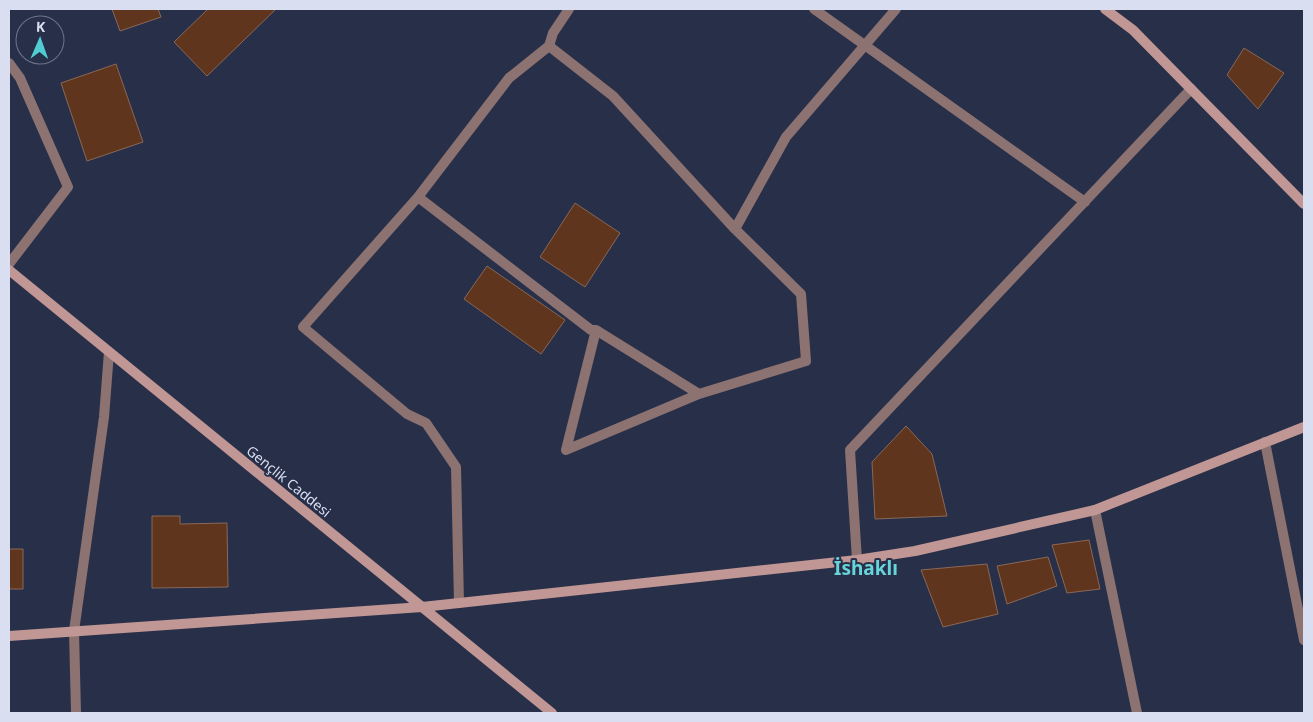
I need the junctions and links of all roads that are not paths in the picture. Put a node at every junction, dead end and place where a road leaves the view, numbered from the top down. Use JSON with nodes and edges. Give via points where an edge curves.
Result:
{"nodes":[{"id":1,"x":569,"y":9,"type":"edge"},
{"id":2,"x":814,"y":9,"type":"edge"},
{"id":3,"x":896,"y":9,"type":"edge"},
{"id":4,"x":1105,"y":9,"type":"edge"},
{"id":5,"x":864,"y":45,"type":"junction"},
{"id":6,"x":549,"y":46,"type":"junction"},
{"id":7,"x":9,"y":63,"type":"edge"},
{"id":8,"x":1191,"y":89,"type":"junction"},
{"id":9,"x":418,"y":197,"type":"junction"},
{"id":10,"x":1085,"y":202,"type":"junction"},
{"id":11,"x":1304,"y":204,"type":"edge"},
{"id":12,"x":735,"y":229,"type":"junction"},
{"id":13,"x":9,"y":264,"type":"edge"},
{"id":14,"x":9,"y":270,"type":"edge"},
{"id":15,"x":596,"y":330,"type":"junction"},
{"id":16,"x":109,"y":352,"type":"junction"},
{"id":17,"x":699,"y":394,"type":"junction"},
{"id":18,"x":1304,"y":427,"type":"edge"},
{"id":19,"x":1265,"y":442,"type":"junction"},
{"id":20,"x":1095,"y":510,"type":"junction"},
{"id":21,"x":857,"y":560,"type":"junction"},
{"id":22,"x":459,"y":603,"type":"junction"},
{"id":23,"x":422,"y":607,"type":"junction"},
{"id":24,"x":74,"y":632,"type":"junction"},
{"id":25,"x":9,"y":636,"type":"edge"},
{"id":26,"x":1304,"y":640,"type":"edge"},
{"id":27,"x":76,"y":713,"type":"edge"},
{"id":28,"x":552,"y":713,"type":"edge"},
{"id":29,"x":1137,"y":713,"type":"edge"}],
"edges":[{"from":1,"to":6,"type":"street","via":[[552,34]]},
{"from":2,"to":5,"type":"street"},
{"from":3,"to":5,"type":"street"},
{"from":4,"to":8,"type":"street","via":[[1133,30]]},
{"from":5,"to":10,"type":"street"},
{"from":5,"to":12,"type":"street","via":[[786,137]]},
{"from":6,"to":9,"type":"street","via":[[509,78]]},
{"from":6,"to":12,"type":"street","via":[[613,96]]},
{"from":7,"to":13,"type":"street","via":[[20,78],[68,187]]},
{"from":8,"to":10,"type":"street"},
{"from":8,"to":11,"type":"street"},
{"from":9,"to":15,"type":"street","via":[[563,309]]},
{"from":9,"to":22,"type":"street","via":[[303,327],[407,414],[426,423],[456,467]]},
{"from":10,"to":21,"type":"street","via":[[850,450]]},
{"from":12,"to":17,"type":"street","via":[[801,294],[806,361]]},
{"from":14,"to":16,"type":"street","name":"Gençlik Caddesi"},
{"from":15,"to":17,"type":"street"},
{"from":15,"to":17,"type":"street","via":[[566,450]]},
{"from":16,"to":23,"type":"street","name":"Gençlik Caddesi"},
{"from":16,"to":24,"type":"street","via":[[104,416]]},
{"from":18,"to":19,"type":"street"},
{"from":19,"to":20,"type":"street"},
{"from":19,"to":26,"type":"street"},
{"from":20,"to":21,"type":"street","via":[[915,551]]},
{"from":20,"to":29,"type":"street"},
{"from":21,"to":22,"type":"street"},
{"from":22,"to":23,"type":"street"},
{"from":23,"to":24,"type":"street"},
{"from":23,"to":28,"type":"street","name":"Gençlik Caddesi"},
{"from":24,"to":25,"type":"street"},
{"from":24,"to":27,"type":"street"}]}
